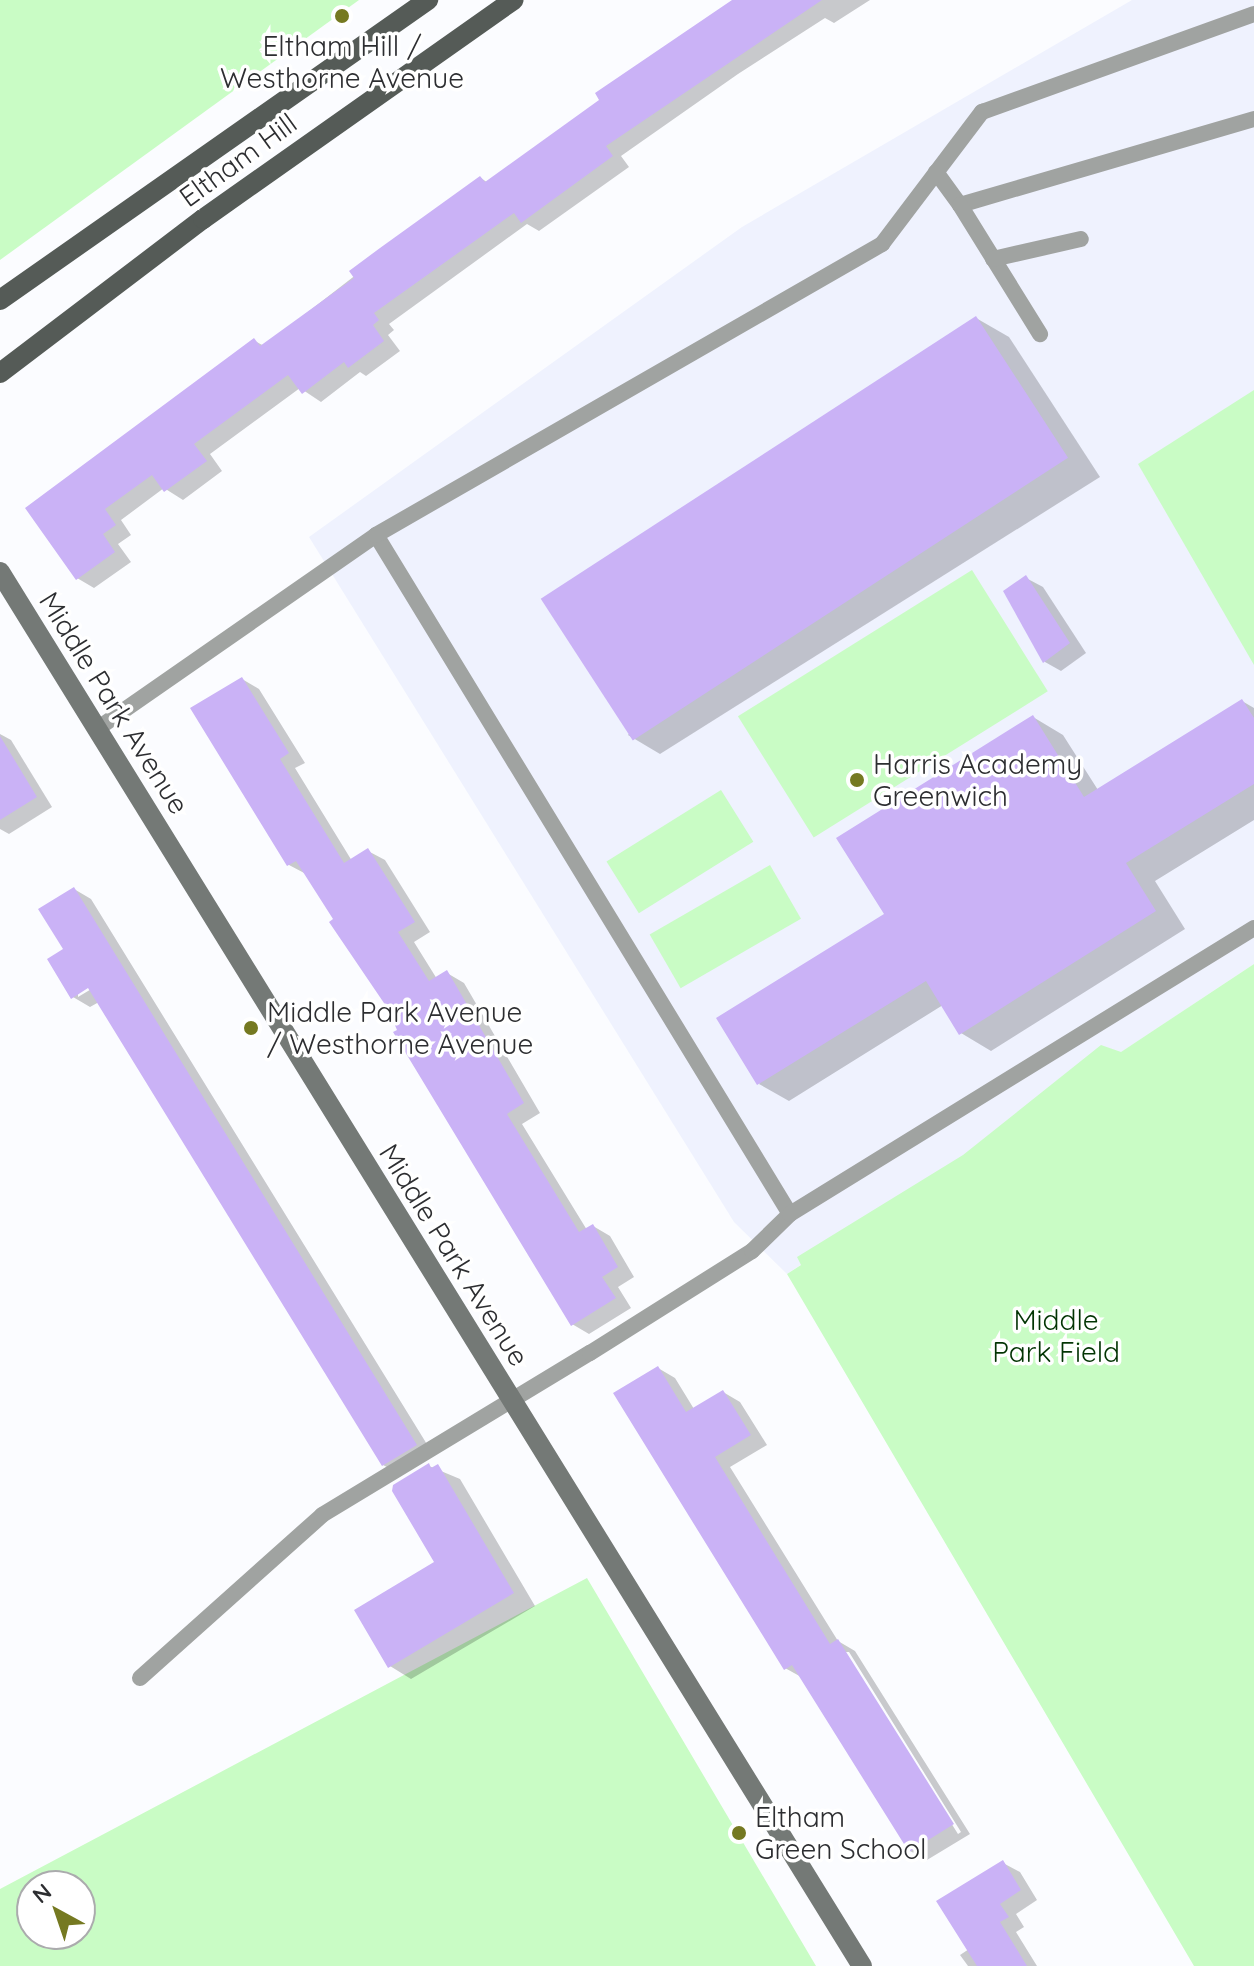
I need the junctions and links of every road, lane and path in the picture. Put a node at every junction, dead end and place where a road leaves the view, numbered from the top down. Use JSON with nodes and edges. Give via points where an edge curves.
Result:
{"nodes":[{"id":1,"x":428,"y":0,"type":"edge"},
{"id":2,"x":514,"y":0,"type":"edge"},
{"id":3,"x":1254,"y":14,"type":"edge"},
{"id":4,"x":1254,"y":119,"type":"edge"},
{"id":5,"x":936,"y":172,"type":"junction"},
{"id":6,"x":960,"y":205,"type":"junction"},
{"id":7,"x":1081,"y":239,"type":"dead end"},
{"id":8,"x":993,"y":259,"type":"junction"},
{"id":9,"x":0,"y":300,"type":"edge"},
{"id":10,"x":1040,"y":334,"type":"dead end"},
{"id":11,"x":0,"y":373,"type":"edge"},
{"id":12,"x":376,"y":535,"type":"junction"},
{"id":13,"x":0,"y":572,"type":"edge"},
{"id":14,"x":97,"y":729,"type":"junction"},
{"id":15,"x":1254,"y":928,"type":"edge"},
{"id":16,"x":790,"y":1214,"type":"junction"},
{"id":17,"x":511,"y":1400,"type":"junction"},
{"id":18,"x":140,"y":1678,"type":"dead end"},
{"id":19,"x":862,"y":1966,"type":"edge"}],
"edges":[{"from":1,"to":9,"type":"main road","name":"Eltham Hill"},
{"from":2,"to":11,"type":"main road","name":"Eltham Hill","via":[[203,219]]},
{"from":3,"to":5,"type":"lane","via":[[982,112]]},
{"from":4,"to":6,"type":"lane"},
{"from":5,"to":6,"type":"lane"},
{"from":5,"to":12,"type":"lane","via":[[882,244]]},
{"from":6,"to":8,"type":"lane"},
{"from":7,"to":8,"type":"lane"},
{"from":8,"to":10,"type":"lane"},
{"from":12,"to":14,"type":"lane"},
{"from":12,"to":16,"type":"lane"},
{"from":13,"to":14,"type":"street","name":"Middle Park Avenue"},
{"from":14,"to":17,"type":"street","name":"Middle Park Avenue"},
{"from":15,"to":16,"type":"lane"},
{"from":16,"to":17,"type":"lane","via":[[752,1251]]},
{"from":17,"to":18,"type":"lane","via":[[322,1515]]},
{"from":17,"to":19,"type":"street","name":"Middle Park Avenue"}]}
